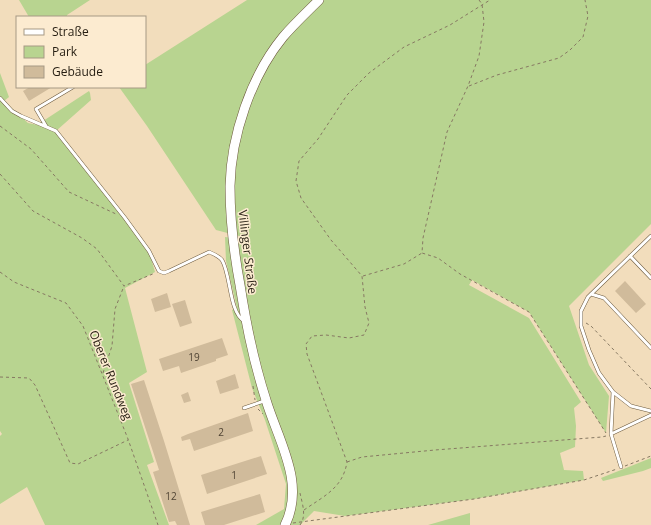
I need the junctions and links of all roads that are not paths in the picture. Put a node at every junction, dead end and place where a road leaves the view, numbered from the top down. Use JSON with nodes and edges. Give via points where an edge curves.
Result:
{"nodes":[{"id":1,"x":319,"y":0,"type":"edge"},
{"id":2,"x":70,"y":88,"type":"edge"},
{"id":3,"x":0,"y":98,"type":"edge"},
{"id":4,"x":46,"y":126,"type":"junction"},
{"id":5,"x":651,"y":236,"type":"edge"},
{"id":6,"x":630,"y":256,"type":"junction"},
{"id":7,"x":651,"y":278,"type":"edge"},
{"id":8,"x":591,"y":294,"type":"junction"},
{"id":9,"x":246,"y":322,"type":"junction"},
{"id":10,"x":651,"y":348,"type":"edge"},
{"id":11,"x":613,"y":392,"type":"junction"},
{"id":12,"x":266,"y":401,"type":"junction"},
{"id":13,"x":244,"y":408,"type":"dead end"},
{"id":14,"x":651,"y":411,"type":"edge"},
{"id":15,"x":651,"y":415,"type":"edge"},
{"id":16,"x":611,"y":434,"type":"junction"},
{"id":17,"x":621,"y":467,"type":"road end"},
{"id":18,"x":286,"y":524,"type":"edge"}],
"edges":[{"from":1,"to":9,"type":"main road","name":"Villinger Straße","via":[[283,38],[267,60],[256,81],[236,136],[230,185],[231,214]]},
{"from":2,"to":4,"type":"lane","via":[[36,109]]},
{"from":3,"to":4,"type":"lane","via":[[12,111]]},
{"from":4,"to":9,"type":"lane","via":[[56,131],[125,218],[149,251],[159,271],[164,273],[209,252],[216,254],[225,268],[237,313]]},
{"from":5,"to":6,"type":"lane"},
{"from":6,"to":7,"type":"lane"},
{"from":6,"to":8,"type":"lane"},
{"from":8,"to":10,"type":"lane","via":[[604,298]]},
{"from":8,"to":11,"type":"lane","via":[[581,311],[581,326],[599,373]]},
{"from":9,"to":12,"type":"main road","name":"Villinger Straße"},
{"from":11,"to":14,"type":"lane","via":[[631,406]]},
{"from":11,"to":16,"type":"lane"},
{"from":12,"to":13,"type":"lane"},
{"from":12,"to":18,"type":"main road","name":"Villinger Straße","via":[[291,469],[292,499]]},
{"from":15,"to":16,"type":"lane"},
{"from":16,"to":17,"type":"lane"}]}
